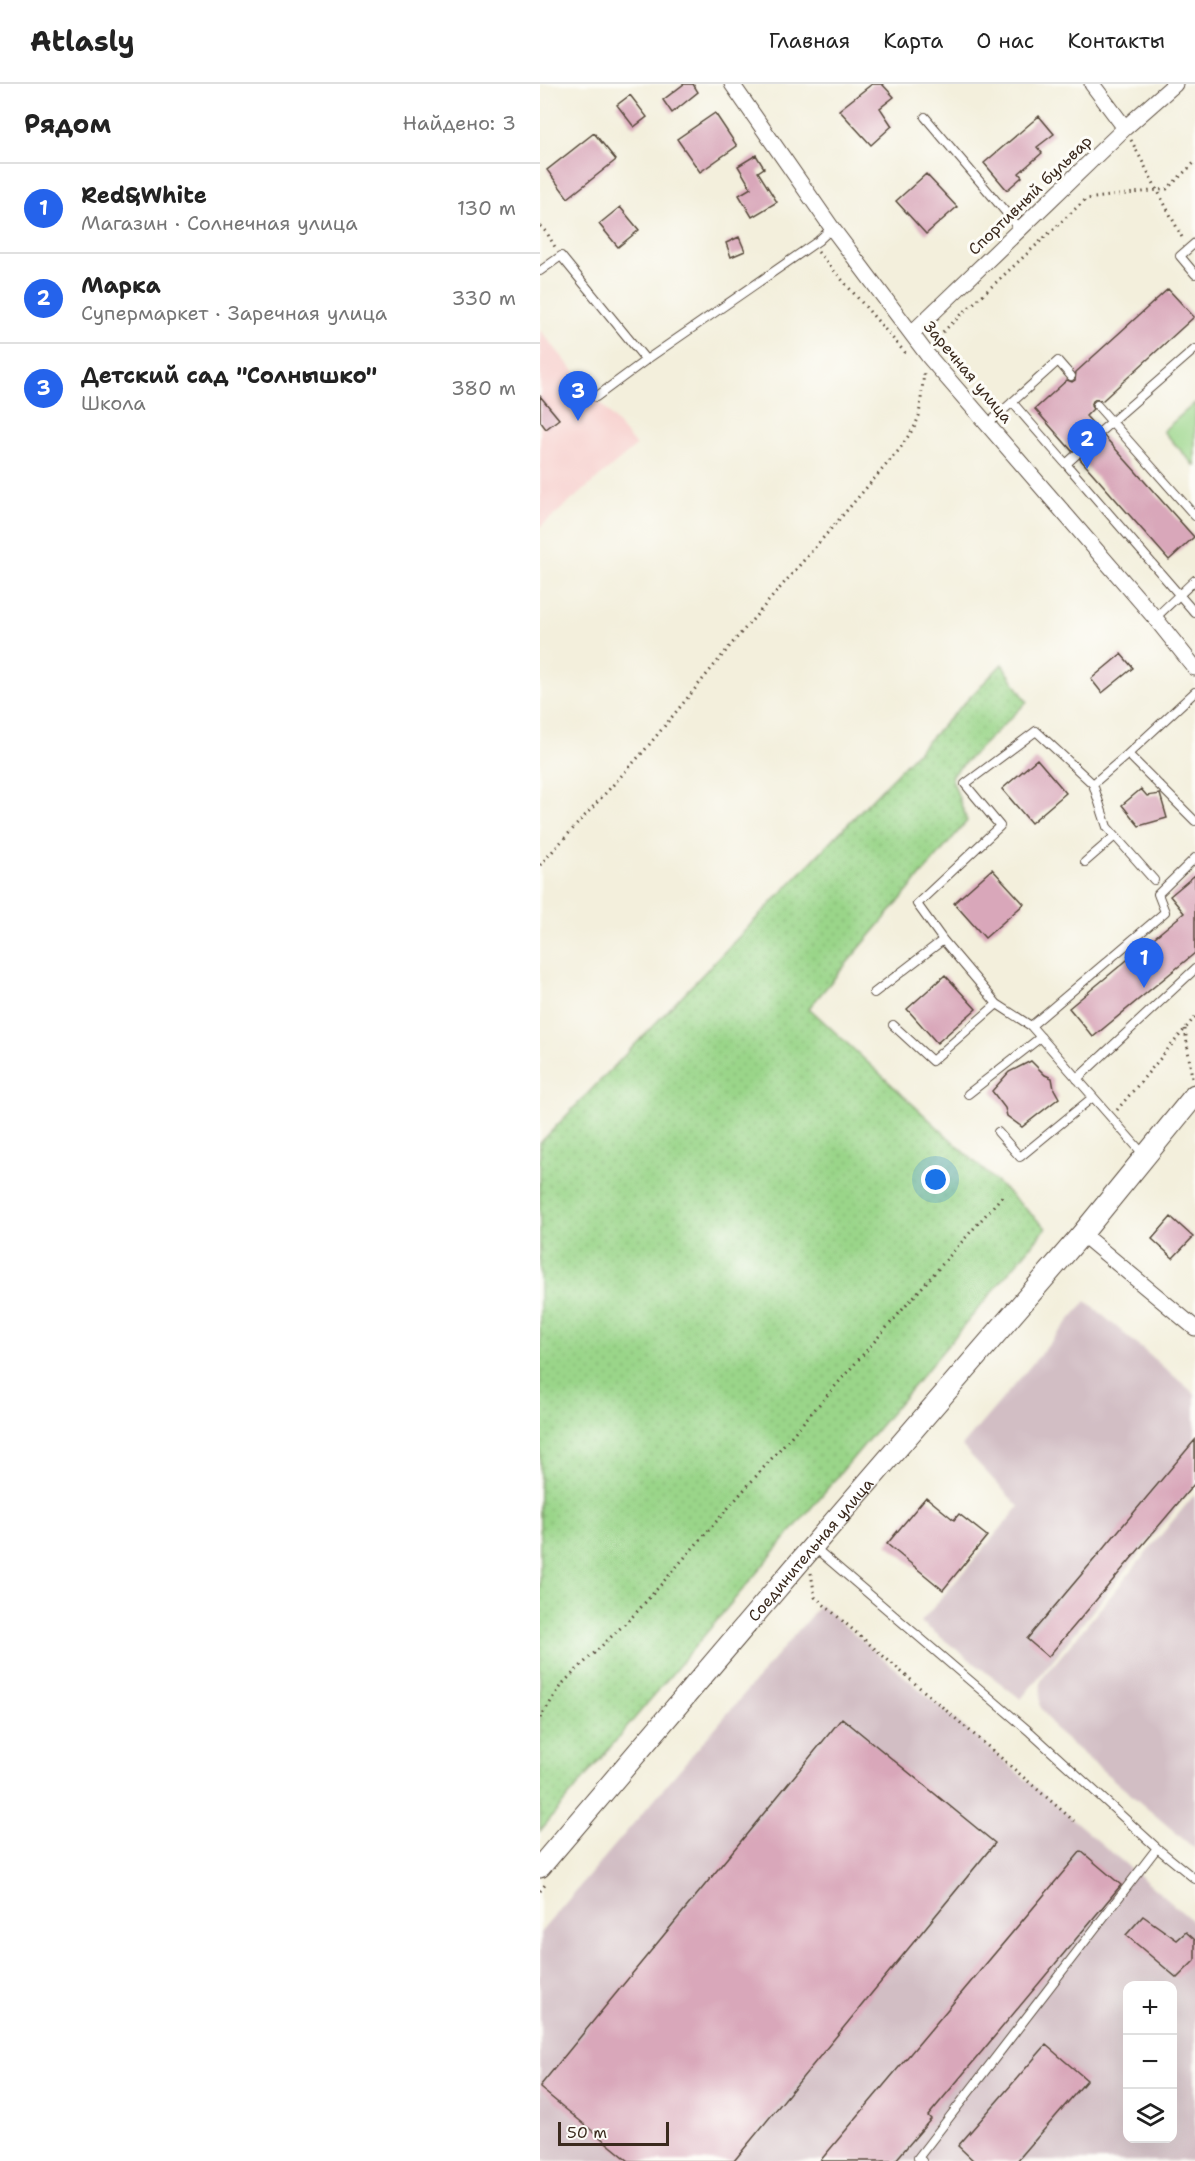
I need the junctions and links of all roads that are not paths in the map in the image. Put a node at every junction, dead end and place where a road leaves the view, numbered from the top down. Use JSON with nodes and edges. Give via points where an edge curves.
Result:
{"nodes":[{"id":1,"x":732,"y":84,"type":"edge"},
{"id":2,"x":1092,"y":84,"type":"edge"},
{"id":3,"x":1175,"y":84,"type":"edge"},
{"id":4,"x":925,"y":117,"type":"dead end"},
{"id":5,"x":1125,"y":128,"type":"junction"},
{"id":6,"x":832,"y":228,"type":"junction"},
{"id":7,"x":1020,"y":229,"type":"junction"},
{"id":8,"x":1192,"y":245,"type":"edge"},
{"id":9,"x":540,"y":272,"type":"edge"},
{"id":10,"x":1195,"y":274,"type":"edge"},
{"id":11,"x":912,"y":333,"type":"junction"},
{"id":12,"x":1195,"y":349,"type":"edge"},
{"id":13,"x":646,"y":360,"type":"junction"},
{"id":14,"x":1071,"y":376,"type":"dead end"},
{"id":15,"x":596,"y":397,"type":"dead end"},
{"id":16,"x":1012,"y":402,"type":"junction"},
{"id":17,"x":1097,"y":405,"type":"dead end"},
{"id":18,"x":1112,"y":422,"type":"junction"},
{"id":19,"x":988,"y":424,"type":"junction"},
{"id":20,"x":1100,"y":432,"type":"dead end"},
{"id":21,"x":1076,"y":455,"type":"dead end"},
{"id":22,"x":1065,"y":464,"type":"junction"},
{"id":23,"x":1195,"y":516,"type":"edge"},
{"id":24,"x":1195,"y":580,"type":"edge"},
{"id":25,"x":1179,"y":595,"type":"junction"},
{"id":26,"x":1195,"y":613,"type":"edge"},
{"id":27,"x":1155,"y":618,"type":"junction"},
{"id":28,"x":1195,"y":669,"type":"edge"},
{"id":29,"x":1195,"y":692,"type":"edge"},
{"id":30,"x":1128,"y":754,"type":"junction"},
{"id":31,"x":1093,"y":784,"type":"junction"},
{"id":32,"x":1195,"y":821,"type":"edge"},
{"id":33,"x":1115,"y":836,"type":"junction"},
{"id":34,"x":1195,"y":858,"type":"edge"},
{"id":35,"x":1086,"y":862,"type":"dead end"},
{"id":36,"x":1154,"y":880,"type":"dead end"},
{"id":37,"x":943,"y":940,"type":"junction"},
{"id":38,"x":1195,"y":969,"type":"edge"},
{"id":39,"x":874,"y":993,"type":"dead end"},
{"id":40,"x":997,"y":1004,"type":"junction"},
{"id":41,"x":893,"y":1024,"type":"dead end"},
{"id":42,"x":1031,"y":1026,"type":"junction"},
{"id":43,"x":1041,"y":1037,"type":"junction"},
{"id":44,"x":1077,"y":1079,"type":"junction"},
{"id":45,"x":968,"y":1094,"type":"dead end"},
{"id":46,"x":1194,"y":1095,"type":"edge"},
{"id":47,"x":1093,"y":1096,"type":"junction"},
{"id":48,"x":998,"y":1132,"type":"dead end"},
{"id":49,"x":1145,"y":1157,"type":"junction"},
{"id":50,"x":1082,"y":1234,"type":"junction"},
{"id":51,"x":1195,"y":1328,"type":"edge"},
{"id":52,"x":813,"y":1546,"type":"junction"},
{"id":53,"x":1157,"y":1848,"type":"junction"},
{"id":54,"x":540,"y":1867,"type":"edge"},
{"id":55,"x":1195,"y":1879,"type":"edge"},
{"id":56,"x":922,"y":2161,"type":"edge"}],
"edges":[{"from":1,"to":6,"type":"street","name":"Заречная улица"},
{"from":2,"to":5,"type":"street"},
{"from":3,"to":5,"type":"street","name":"Спортивный бульвар"},
{"from":4,"to":7,"type":"lane"},
{"from":5,"to":7,"type":"street","name":"Спортивный бульвар"},
{"from":6,"to":11,"type":"street","name":"Заречная улица"},
{"from":6,"to":13,"type":"lane"},
{"from":7,"to":11,"type":"street","name":"Спортивный бульвар"},
{"from":8,"to":10,"type":"lane","via":[[1180,256]]},
{"from":9,"to":13,"type":"lane","via":[[561,256]]},
{"from":11,"to":19,"type":"street","name":"Заречная улица"},
{"from":12,"to":18,"type":"lane"},
{"from":13,"to":15,"type":"lane"},
{"from":14,"to":16,"type":"lane","via":[[1058,361]]},
{"from":16,"to":19,"type":"lane"},
{"from":16,"to":22,"type":"lane"},
{"from":17,"to":18,"type":"lane"},
{"from":18,"to":20,"type":"lane"},
{"from":18,"to":23,"type":"lane"},
{"from":19,"to":27,"type":"street","name":"Заречная улица"},
{"from":21,"to":22,"type":"lane"},
{"from":22,"to":25,"type":"lane"},
{"from":24,"to":25,"type":"lane"},
{"from":25,"to":26,"type":"lane"},
{"from":25,"to":27,"type":"lane"},
{"from":27,"to":28,"type":"street","name":"Заречная улица"},
{"from":29,"to":30,"type":"lane"},
{"from":30,"to":31,"type":"lane"},
{"from":30,"to":32,"type":"lane"},
{"from":31,"to":33,"type":"lane","via":[[1107,827]]},
{"from":31,"to":37,"type":"lane","via":[[1036,731],[965,784],[999,826],[917,904]]},
{"from":33,"to":35,"type":"lane"},
{"from":33,"to":36,"type":"lane"},
{"from":34,"to":42,"type":"lane","via":[[1158,894],[1165,912]]},
{"from":37,"to":39,"type":"lane"},
{"from":37,"to":40,"type":"lane"},
{"from":38,"to":44,"type":"lane"},
{"from":40,"to":41,"type":"lane","via":[[932,1061]]},
{"from":40,"to":42,"type":"lane"},
{"from":42,"to":43,"type":"lane"},
{"from":43,"to":44,"type":"lane"},
{"from":43,"to":45,"type":"lane"},
{"from":44,"to":47,"type":"lane"},
{"from":46,"to":49,"type":"street","name":"Соединительная улица"},
{"from":47,"to":48,"type":"lane","via":[[1020,1157]]},
{"from":47,"to":49,"type":"lane"},
{"from":49,"to":50,"type":"street","name":"Соединительная улица"},
{"from":50,"to":51,"type":"street"},
{"from":50,"to":52,"type":"street","name":"Соединительная улица"},
{"from":52,"to":53,"type":"lane","via":[[1030,1732]]},
{"from":52,"to":54,"type":"street","name":"Соединительная улица"},
{"from":53,"to":55,"type":"lane"},
{"from":53,"to":56,"type":"lane","via":[[918,2158]]}]}
